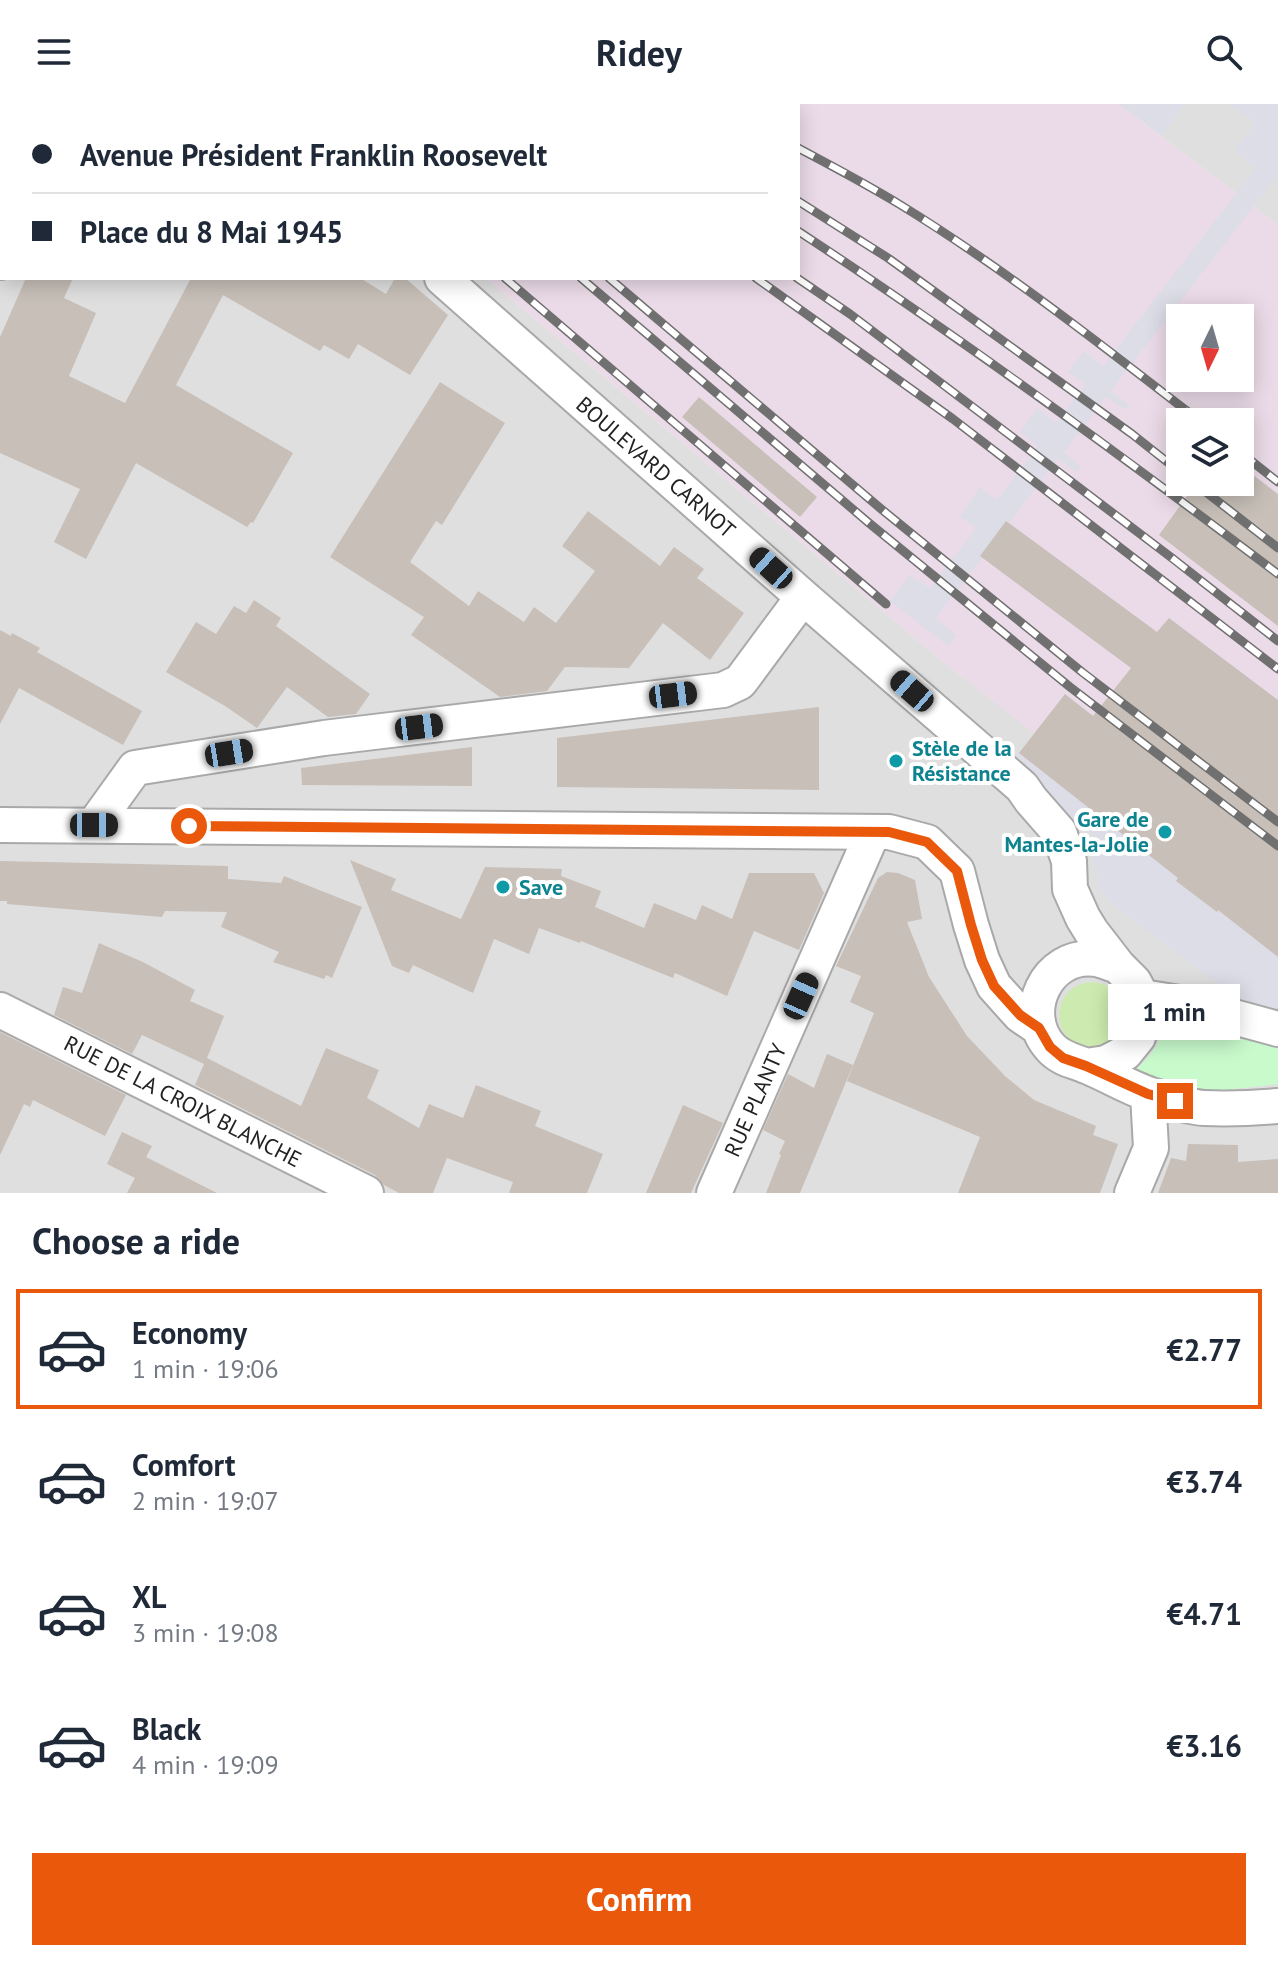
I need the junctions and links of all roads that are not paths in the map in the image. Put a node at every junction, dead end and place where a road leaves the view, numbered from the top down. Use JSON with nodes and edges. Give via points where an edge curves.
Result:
{"nodes":[{"id":1,"x":444,"y":280,"type":"edge"},
{"id":2,"x":803,"y":597,"type":"junction"},
{"id":3,"x":0,"y":825,"type":"edge"},
{"id":4,"x":94,"y":825,"type":"junction"},
{"id":5,"x":873,"y":832,"type":"junction"},
{"id":6,"x":1118,"y":966,"type":"junction"},
{"id":7,"x":1142,"y":997,"type":"junction"},
{"id":8,"x":0,"y":1010,"type":"edge"},
{"id":9,"x":1039,"y":1028,"type":"junction"},
{"id":10,"x":1278,"y":1029,"type":"edge"},
{"id":11,"x":1086,"y":1066,"type":"junction"},
{"id":12,"x":1148,"y":1094,"type":"junction"},
{"id":13,"x":1278,"y":1106,"type":"edge"},
{"id":14,"x":366,"y":1193,"type":"edge"},
{"id":15,"x":714,"y":1193,"type":"edge"},
{"id":16,"x":1132,"y":1193,"type":"edge"}],
"edges":[{"from":1,"to":2,"type":"street","name":"BOULEVARD CARNOT"},
{"from":2,"to":4,"type":"street","via":[[740,682],[723,690],[324,738],[135,768]]},
{"from":2,"to":6,"type":"street","name":"BOULEVARD CARNOT","via":[[1022,787],[1059,832],[1069,861],[1070,889],[1091,931]]},
{"from":3,"to":4,"type":"street"},
{"from":4,"to":5,"type":"street"},
{"from":5,"to":9,"type":"street","via":[[927,842],[957,871],[994,986]]},
{"from":5,"to":15,"type":"street","name":"RUE PLANTY"},
{"from":6,"to":7,"type":"street"},
{"from":6,"to":9,"type":"street","via":[[1095,959],[1074,961],[1055,971],[1040,992]]},
{"from":7,"to":10,"type":"street"},
{"from":7,"to":11,"type":"street","via":[[1138,1037],[1125,1053]]},
{"from":8,"to":14,"type":"street","name":"RUE DE LA CROIX BLANCHE"},
{"from":9,"to":11,"type":"street","via":[[1063,1058]]},
{"from":11,"to":12,"type":"street"},
{"from":12,"to":13,"type":"street","via":[[1201,1108]]},
{"from":12,"to":16,"type":"street","via":[[1151,1148]]}]}
